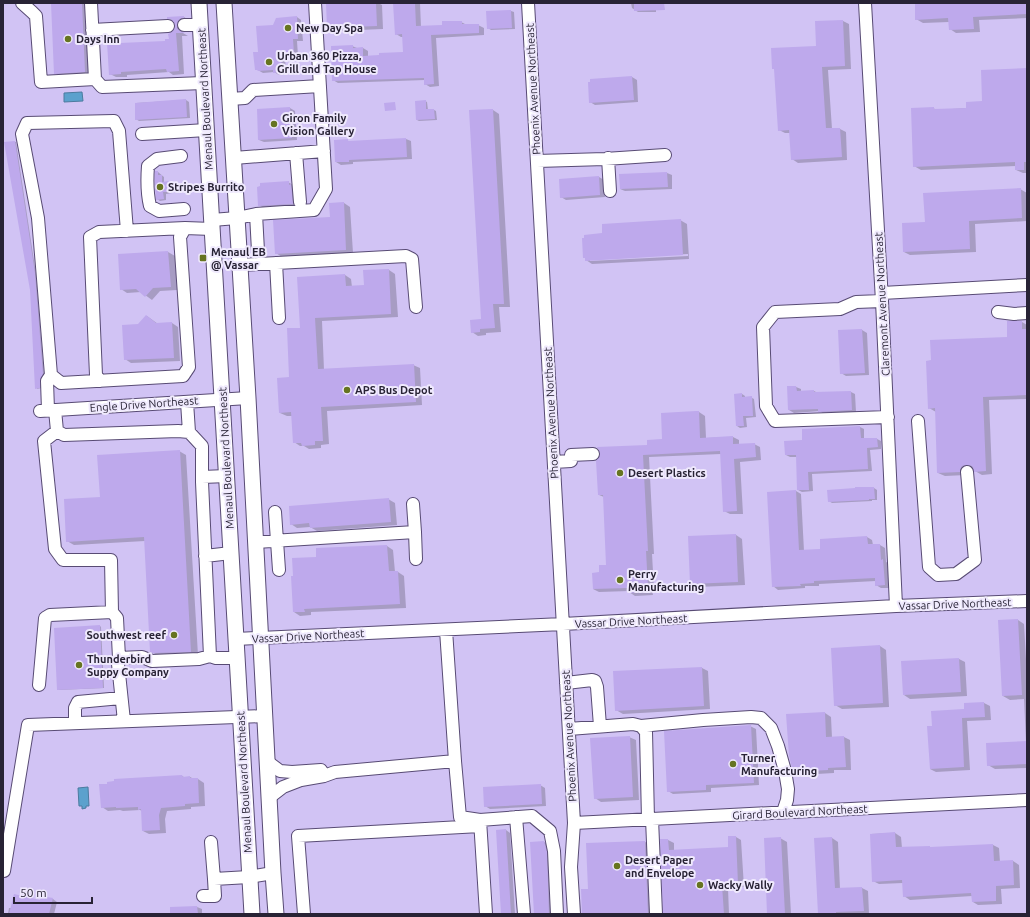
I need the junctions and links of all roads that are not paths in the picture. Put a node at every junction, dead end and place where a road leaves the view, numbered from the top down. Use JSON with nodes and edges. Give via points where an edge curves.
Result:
{"nodes":[{"id":1,"x":22,"y":3,"type":"edge"},
{"id":2,"x":91,"y":3,"type":"edge"},
{"id":3,"x":199,"y":3,"type":"edge"},
{"id":4,"x":224,"y":3,"type":"edge"},
{"id":5,"x":315,"y":3,"type":"edge"},
{"id":6,"x":528,"y":3,"type":"edge"},
{"id":7,"x":865,"y":3,"type":"edge"},
{"id":8,"x":184,"y":24,"type":"dead end"},
{"id":9,"x":200,"y":25,"type":"junction"},
{"id":10,"x":168,"y":26,"type":"dead end"},
{"id":11,"x":92,"y":30,"type":"junction"},
{"id":12,"x":95,"y":79,"type":"junction"},
{"id":13,"x":203,"y":82,"type":"junction"},
{"id":14,"x":320,"y":86,"type":"junction"},
{"id":15,"x":230,"y":99,"type":"junction"},
{"id":16,"x":206,"y":130,"type":"junction"},
{"id":17,"x":142,"y":134,"type":"dead end"},
{"id":18,"x":324,"y":151,"type":"junction"},
{"id":19,"x":296,"y":154,"type":"junction"},
{"id":20,"x":665,"y":155,"type":"dead end"},
{"id":21,"x":181,"y":156,"type":"dead end"},
{"id":22,"x":234,"y":158,"type":"junction"},
{"id":23,"x":608,"y":158,"type":"junction"},
{"id":24,"x":537,"y":161,"type":"junction"},
{"id":25,"x":610,"y":191,"type":"dead end"},
{"id":26,"x":300,"y":202,"type":"dead end"},
{"id":27,"x":184,"y":209,"type":"dead end"},
{"id":28,"x":256,"y":214,"type":"junction"},
{"id":29,"x":237,"y":218,"type":"junction"},
{"id":30,"x":212,"y":225,"type":"junction"},
{"id":31,"x":185,"y":228,"type":"junction"},
{"id":32,"x":127,"y":231,"type":"junction"},
{"id":33,"x":258,"y":251,"type":"dead end"},
{"id":34,"x":276,"y":263,"type":"junction"},
{"id":35,"x":240,"y":265,"type":"junction"},
{"id":36,"x":1027,"y":285,"type":"edge"},
{"id":37,"x":882,"y":297,"type":"junction"},
{"id":38,"x":416,"y":307,"type":"dead end"},
{"id":39,"x":998,"y":312,"type":"dead end"},
{"id":40,"x":1027,"y":313,"type":"edge"},
{"id":41,"x":279,"y":318,"type":"dead end"},
{"id":42,"x":51,"y":375,"type":"junction"},
{"id":43,"x":100,"y":381,"type":"junction"},
{"id":44,"x":248,"y":398,"type":"junction"},
{"id":45,"x":222,"y":399,"type":"junction"},
{"id":46,"x":187,"y":402,"type":"junction"},
{"id":47,"x":48,"y":410,"type":"junction"},
{"id":48,"x":888,"y":417,"type":"junction"},
{"id":49,"x":918,"y":422,"type":"dead end"},
{"id":50,"x":57,"y":431,"type":"junction"},
{"id":51,"x":189,"y":432,"type":"junction"},
{"id":52,"x":593,"y":454,"type":"dead end"},
{"id":53,"x":554,"y":462,"type":"junction"},
{"id":54,"x":967,"y":472,"type":"dead end"},
{"id":55,"x":227,"y":476,"type":"junction"},
{"id":56,"x":202,"y":477,"type":"junction"},
{"id":57,"x":413,"y":504,"type":"dead end"},
{"id":58,"x":276,"y":512,"type":"dead end"},
{"id":59,"x":415,"y":532,"type":"junction"},
{"id":60,"x":277,"y":541,"type":"junction"},
{"id":61,"x":256,"y":542,"type":"junction"},
{"id":62,"x":231,"y":553,"type":"junction"},
{"id":63,"x":205,"y":556,"type":"junction"},
{"id":64,"x":416,"y":559,"type":"dead end"},
{"id":65,"x":279,"y":570,"type":"dead end"},
{"id":66,"x":1027,"y":601,"type":"edge"},
{"id":67,"x":896,"y":606,"type":"junction"},
{"id":68,"x":112,"y":612,"type":"junction"},
{"id":69,"x":563,"y":624,"type":"junction"},
{"id":70,"x":446,"y":630,"type":"junction"},
{"id":71,"x":261,"y":638,"type":"junction"},
{"id":72,"x":236,"y":639,"type":"junction"},
{"id":73,"x":210,"y":656,"type":"junction"},
{"id":74,"x":119,"y":658,"type":"junction"},
{"id":75,"x":237,"y":658,"type":"junction"},
{"id":76,"x":566,"y":683,"type":"junction"},
{"id":77,"x":39,"y":685,"type":"dead end"},
{"id":78,"x":121,"y":698,"type":"junction"},
{"id":79,"x":266,"y":716,"type":"junction"},
{"id":80,"x":240,"y":717,"type":"junction"},
{"id":81,"x":124,"y":721,"type":"junction"},
{"id":82,"x":75,"y":723,"type":"junction"},
{"id":83,"x":600,"y":726,"type":"junction"},
{"id":84,"x":641,"y":726,"type":"junction"},
{"id":85,"x":569,"y":729,"type":"junction"},
{"id":86,"x":455,"y":761,"type":"junction"},
{"id":87,"x":268,"y":762,"type":"junction"},
{"id":88,"x":336,"y":772,"type":"junction"},
{"id":89,"x":270,"y":798,"type":"junction"},
{"id":90,"x":1027,"y":800,"type":"edge"},
{"id":91,"x":783,"y":812,"type":"junction"},
{"id":92,"x":516,"y":817,"type":"junction"},
{"id":93,"x":650,"y":819,"type":"junction"},
{"id":94,"x":574,"y":822,"type":"junction"},
{"id":95,"x":480,"y":823,"type":"junction"},
{"id":96,"x":211,"y":842,"type":"dead end"},
{"id":97,"x":4,"y":871,"type":"dead end"},
{"id":98,"x":273,"y":873,"type":"junction"},
{"id":99,"x":249,"y":877,"type":"junction"},
{"id":100,"x":214,"y":879,"type":"junction"},
{"id":101,"x":203,"y":896,"type":"dead end"},
{"id":102,"x":252,"y":914,"type":"edge"},
{"id":103,"x":276,"y":914,"type":"edge"},
{"id":104,"x":304,"y":914,"type":"edge"},
{"id":105,"x":486,"y":914,"type":"edge"},
{"id":106,"x":524,"y":914,"type":"edge"},
{"id":107,"x":557,"y":914,"type":"edge"},
{"id":108,"x":574,"y":914,"type":"edge"},
{"id":109,"x":656,"y":914,"type":"edge"}],
"edges":[{"from":1,"to":12,"type":"street","via":[[36,16],[41,82]]},
{"from":2,"to":11,"type":"street"},
{"from":3,"to":9,"type":"main road","name":"Menaul Boulevard Northeast"},
{"from":4,"to":15,"type":"main road"},
{"from":5,"to":14,"type":"street"},
{"from":6,"to":24,"type":"street","name":"Phoenix Avenue Northeast"},
{"from":7,"to":37,"type":"street","name":"Claremont Avenue Northeast"},
{"from":8,"to":9,"type":"street"},
{"from":9,"to":13,"type":"main road","name":"Menaul Boulevard Northeast"},
{"from":10,"to":11,"type":"street"},
{"from":11,"to":12,"type":"street"},
{"from":12,"to":13,"type":"street","via":[[102,87]]},
{"from":13,"to":16,"type":"main road","name":"Menaul Boulevard Northeast"},
{"from":14,"to":15,"type":"street","via":[[253,90],[245,98]]},
{"from":14,"to":18,"type":"street"},
{"from":15,"to":22,"type":"main road"},
{"from":16,"to":17,"type":"street"},
{"from":16,"to":30,"type":"main road","name":"Menaul Boulevard Northeast"},
{"from":18,"to":19,"type":"street"},
{"from":18,"to":28,"type":"street","via":[[326,189],[314,210]]},
{"from":19,"to":22,"type":"street"},
{"from":19,"to":26,"type":"street"},
{"from":20,"to":23,"type":"street"},
{"from":21,"to":27,"type":"street","via":[[157,158],[148,166],[148,199],[150,206],[159,211]]},
{"from":22,"to":29,"type":"main road"},
{"from":23,"to":24,"type":"street"},
{"from":23,"to":25,"type":"street"},
{"from":24,"to":53,"type":"street","name":"Phoenix Avenue Northeast"},
{"from":28,"to":29,"type":"street"},
{"from":28,"to":33,"type":"street"},
{"from":29,"to":30,"type":"street"},
{"from":29,"to":35,"type":"main road"},
{"from":30,"to":31,"type":"street"},
{"from":30,"to":45,"type":"main road","name":"Menaul Boulevard Northeast"},
{"from":31,"to":32,"type":"street"},
{"from":31,"to":43,"type":"street","via":[[180,237],[189,367],[183,376]]},
{"from":32,"to":42,"type":"street","via":[[119,131],[114,121],[27,123],[22,134],[38,218]]},
{"from":32,"to":43,"type":"street","via":[[99,232],[90,237],[96,375]]},
{"from":34,"to":35,"type":"street"},
{"from":34,"to":38,"type":"street","via":[[406,256],[412,259]]},
{"from":34,"to":41,"type":"street"},
{"from":35,"to":44,"type":"main road"},
{"from":36,"to":37,"type":"street"},
{"from":37,"to":48,"type":"street","name":"Claremont Avenue Northeast"},
{"from":37,"to":48,"type":"street","via":[[856,302],[840,309],[775,312],[763,327],[766,406],[775,421]]},
{"from":39,"to":40,"type":"street"},
{"from":42,"to":43,"type":"street","via":[[60,383]]},
{"from":42,"to":47,"type":"street","via":[[47,381]]},
{"from":44,"to":45,"type":"street","name":"Engle Drive Northeast"},
{"from":44,"to":61,"type":"main road"},
{"from":45,"to":46,"type":"street","name":"Engle Drive Northeast"},
{"from":45,"to":55,"type":"main road","name":"Menaul Boulevard Northeast"},
{"from":46,"to":47,"type":"street","name":"Engle Drive Northeast"},
{"from":46,"to":51,"type":"street"},
{"from":47,"to":50,"type":"street"},
{"from":48,"to":67,"type":"street","name":"Claremont Avenue Northeast"},
{"from":49,"to":54,"type":"street","via":[[929,567],[938,575],[956,574],[975,560]]},
{"from":50,"to":51,"type":"street","via":[[64,435]]},
{"from":50,"to":68,"type":"street","via":[[44,441],[55,549],[63,560],[111,560]]},
{"from":51,"to":56,"type":"street","via":[[202,446]]},
{"from":52,"to":53,"type":"street","via":[[571,455],[571,463]]},
{"from":53,"to":69,"type":"street","name":"Phoenix Avenue Northeast"},
{"from":55,"to":56,"type":"street"},
{"from":55,"to":62,"type":"main road","name":"Menaul Boulevard Northeast"},
{"from":56,"to":63,"type":"street"},
{"from":57,"to":59,"type":"street"},
{"from":58,"to":60,"type":"street"},
{"from":59,"to":60,"type":"street"},
{"from":59,"to":64,"type":"street"},
{"from":60,"to":61,"type":"street"},
{"from":60,"to":65,"type":"street"},
{"from":61,"to":71,"type":"main road"},
{"from":62,"to":63,"type":"street"},
{"from":62,"to":72,"type":"main road","name":"Menaul Boulevard Northeast"},
{"from":63,"to":73,"type":"street"},
{"from":66,"to":67,"type":"street","name":"Vassar Drive Northeast"},
{"from":67,"to":69,"type":"street","name":"Vassar Drive Northeast"},
{"from":68,"to":74,"type":"street","via":[[117,618]]},
{"from":68,"to":77,"type":"street","via":[[50,615],[44,618]]},
{"from":69,"to":70,"type":"street","name":"Vassar Drive Northeast"},
{"from":69,"to":76,"type":"street","name":"Phoenix Avenue Northeast"},
{"from":70,"to":71,"type":"street","name":"Vassar Drive Northeast"},
{"from":70,"to":86,"type":"street"},
{"from":71,"to":72,"type":"street","name":"Vassar Drive Northeast"},
{"from":71,"to":79,"type":"main road"},
{"from":72,"to":75,"type":"main road","name":"Menaul Boulevard Northeast"},
{"from":73,"to":74,"type":"street","via":[[199,659],[152,661],[142,657]]},
{"from":73,"to":75,"type":"street"},
{"from":74,"to":78,"type":"street"},
{"from":75,"to":80,"type":"main road","name":"Menaul Boulevard Northeast"},
{"from":76,"to":83,"type":"street","via":[[595,681]]},
{"from":76,"to":85,"type":"street","name":"Phoenix Avenue Northeast"},
{"from":78,"to":81,"type":"street"},
{"from":78,"to":82,"type":"street","via":[[78,702]]},
{"from":79,"to":80,"type":"street"},
{"from":79,"to":87,"type":"main road"},
{"from":80,"to":81,"type":"street"},
{"from":80,"to":99,"type":"main road","name":"Menaul Boulevard Northeast"},
{"from":81,"to":82,"type":"street"},
{"from":82,"to":97,"type":"street","via":[[28,725]]},
{"from":83,"to":84,"type":"street"},
{"from":83,"to":85,"type":"street"},
{"from":84,"to":91,"type":"street","via":[[761,718],[772,728],[785,771],[788,789]]},
{"from":84,"to":93,"type":"street","via":[[646,732]]},
{"from":85,"to":94,"type":"street","name":"Phoenix Avenue Northeast"},
{"from":86,"to":88,"type":"street"},
{"from":86,"to":95,"type":"street","via":[[460,817]]},
{"from":87,"to":88,"type":"street","via":[[280,771]]},
{"from":87,"to":89,"type":"main road"},
{"from":88,"to":89,"type":"street","via":[[283,787]]},
{"from":89,"to":98,"type":"main road"},
{"from":90,"to":91,"type":"street","name":"Girard Boulevard Northeast"},
{"from":91,"to":93,"type":"street","name":"Girard Boulevard Northeast"},
{"from":92,"to":95,"type":"street"},
{"from":92,"to":106,"type":"street"},
{"from":92,"to":107,"type":"street","via":[[532,816],[550,831],[554,851]]},
{"from":93,"to":94,"type":"street","name":"Girard Boulevard Northeast"},
{"from":93,"to":109,"type":"street"},
{"from":94,"to":108,"type":"street","name":"Phoenix Avenue Northeast","via":[[571,867]]},
{"from":95,"to":104,"type":"street","via":[[298,836]]},
{"from":95,"to":105,"type":"street"},
{"from":96,"to":100,"type":"street"},
{"from":98,"to":99,"type":"street"},
{"from":98,"to":103,"type":"main road"},
{"from":99,"to":100,"type":"street"},
{"from":99,"to":102,"type":"main road","name":"Menaul Boulevard Northeast"},
{"from":100,"to":101,"type":"street","via":[[215,896]]}]}
